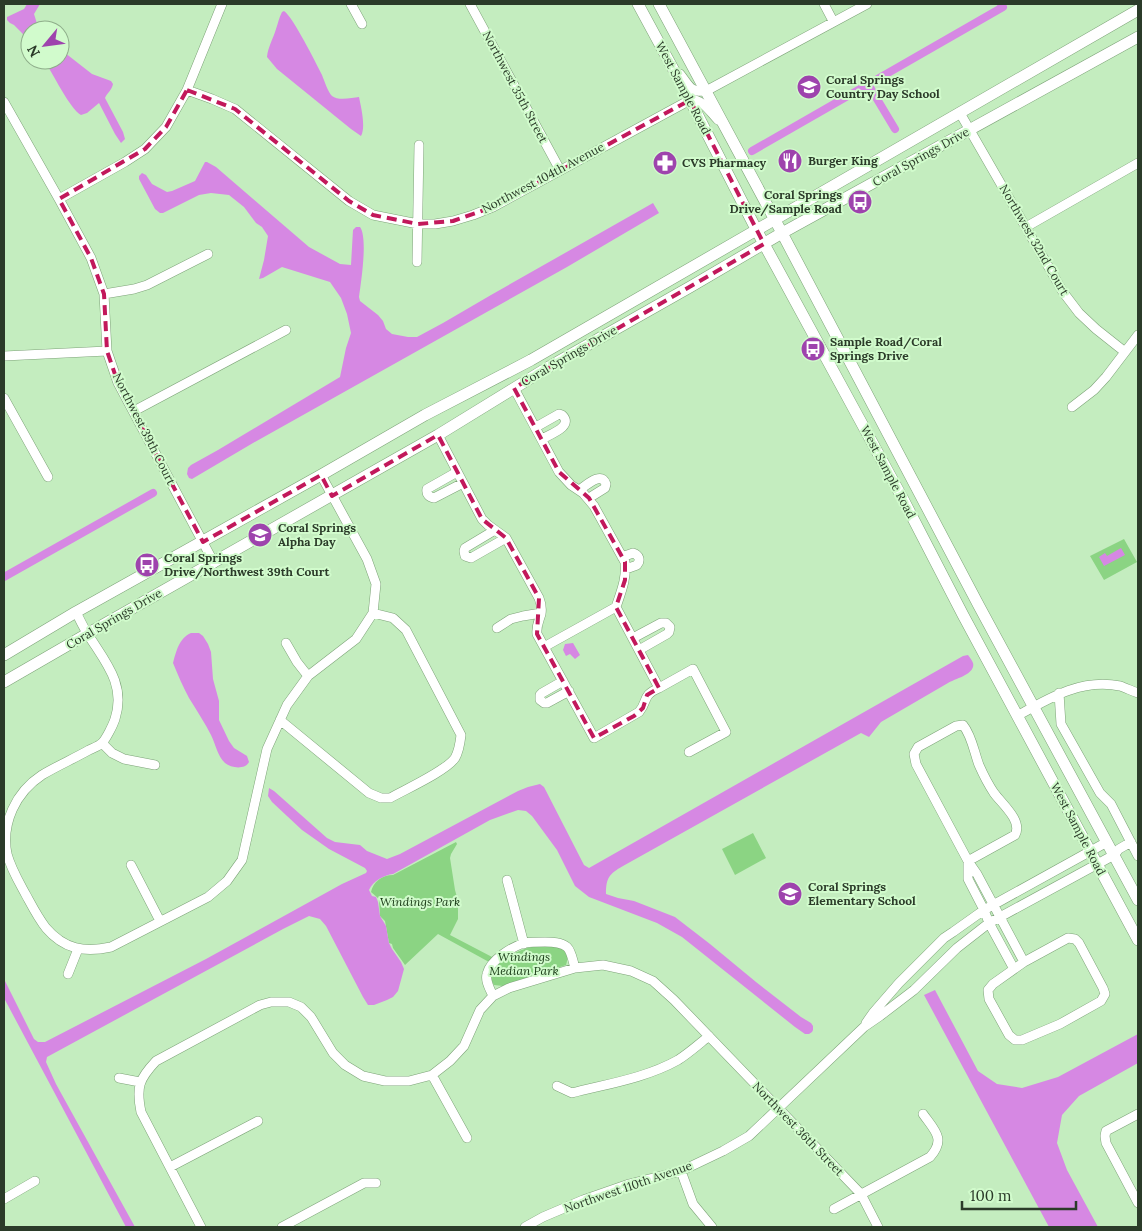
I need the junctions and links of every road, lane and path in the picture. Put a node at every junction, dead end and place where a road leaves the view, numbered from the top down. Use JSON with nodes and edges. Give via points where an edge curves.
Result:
{"nodes":[{"id":1,"x":222,"y":4,"type":"edge"},
{"id":2,"x":352,"y":4,"type":"edge"},
{"id":3,"x":470,"y":4,"type":"edge"},
{"id":4,"x":638,"y":4,"type":"edge"},
{"id":5,"x":659,"y":4,"type":"edge"},
{"id":6,"x":824,"y":4,"type":"edge"},
{"id":7,"x":867,"y":4,"type":"edge"},
{"id":8,"x":1138,"y":10,"type":"edge"},
{"id":9,"x":833,"y":21,"type":"junction"},
{"id":10,"x":362,"y":24,"type":"dead end"},
{"id":11,"x":1138,"y":37,"type":"edge"},
{"id":12,"x":664,"y":51,"type":"junction"},
{"id":13,"x":187,"y":90,"type":"junction"},
{"id":14,"x":706,"y":91,"type":"junction"},
{"id":15,"x":690,"y":100,"type":"junction"},
{"id":16,"x":4,"y":102,"type":"edge"},
{"id":17,"x":960,"y":113,"type":"junction"},
{"id":18,"x":726,"y":130,"type":"junction"},
{"id":19,"x":970,"y":130,"type":"junction"},
{"id":20,"x":419,"y":144,"type":"dead end"},
{"id":21,"x":1138,"y":163,"type":"edge"},
{"id":22,"x":560,"y":170,"type":"junction"},
{"id":23,"x":59,"y":199,"type":"junction"},
{"id":24,"x":775,"y":220,"type":"junction"},
{"id":25,"x":418,"y":224,"type":"junction"},
{"id":26,"x":1026,"y":227,"type":"junction"},
{"id":27,"x":756,"y":230,"type":"junction"},
{"id":28,"x":782,"y":233,"type":"junction"},
{"id":29,"x":764,"y":244,"type":"junction"},
{"id":30,"x":208,"y":254,"type":"dead end"},
{"id":31,"x":417,"y":262,"type":"dead end"},
{"id":32,"x":104,"y":294,"type":"junction"},
{"id":33,"x":286,"y":330,"type":"dead end"},
{"id":34,"x":1138,"y":335,"type":"edge"},
{"id":35,"x":107,"y":351,"type":"junction"},
{"id":36,"x":1125,"y":352,"type":"junction"},
{"id":37,"x":4,"y":356,"type":"edge"},
{"id":38,"x":514,"y":388,"type":"junction"},
{"id":39,"x":4,"y":398,"type":"edge"},
{"id":40,"x":1072,"y":407,"type":"dead end"},
{"id":41,"x":134,"y":411,"type":"junction"},
{"id":42,"x":536,"y":427,"type":"junction"},
{"id":43,"x":438,"y":435,"type":"junction"},
{"id":44,"x":542,"y":438,"type":"junction"},
{"id":45,"x":457,"y":472,"type":"junction"},
{"id":46,"x":321,"y":475,"type":"junction"},
{"id":47,"x":48,"y":477,"type":"dead end"},
{"id":48,"x":463,"y":483,"type":"junction"},
{"id":49,"x":579,"y":490,"type":"junction"},
{"id":50,"x":332,"y":496,"type":"junction"},
{"id":51,"x":589,"y":498,"type":"junction"},
{"id":52,"x":495,"y":530,"type":"junction"},
{"id":53,"x":506,"y":538,"type":"junction"},
{"id":54,"x":203,"y":542,"type":"junction"},
{"id":55,"x":622,"y":558,"type":"junction"},
{"id":56,"x":214,"y":563,"type":"junction"},
{"id":57,"x":626,"y":569,"type":"junction"},
{"id":58,"x":616,"y":607,"type":"junction"},
{"id":59,"x":76,"y":612,"type":"junction"},
{"id":60,"x":373,"y":613,"type":"junction"},
{"id":61,"x":541,"y":613,"type":"junction"},
{"id":62,"x":497,"y":628,"type":"dead end"},
{"id":63,"x":87,"y":634,"type":"junction"},
{"id":64,"x":633,"y":638,"type":"junction"},
{"id":65,"x":286,"y":643,"type":"dead end"},
{"id":66,"x":544,"y":647,"type":"junction"},
{"id":67,"x":639,"y":650,"type":"junction"},
{"id":68,"x":4,"y":655,"type":"edge"},
{"id":69,"x":308,"y":676,"type":"junction"},
{"id":70,"x":563,"y":681,"type":"junction"},
{"id":71,"x":4,"y":682,"type":"edge"},
{"id":72,"x":659,"y":688,"type":"junction"},
{"id":73,"x":569,"y":691,"type":"junction"},
{"id":74,"x":1059,"y":693,"type":"junction"},
{"id":75,"x":1138,"y":693,"type":"edge"},
{"id":76,"x":1034,"y":706,"type":"junction"},
{"id":77,"x":1018,"y":716,"type":"junction"},
{"id":78,"x":280,"y":720,"type":"junction"},
{"id":79,"x":102,"y":744,"type":"junction"},
{"id":80,"x":689,"y":752,"type":"dead end"},
{"id":81,"x":155,"y":765,"type":"dead end"},
{"id":82,"x":6,"y":818,"type":"edge"},
{"id":83,"x":1106,"y":842,"type":"junction"},
{"id":84,"x":1131,"y":842,"type":"junction"},
{"id":85,"x":1090,"y":851,"type":"junction"},
{"id":86,"x":1114,"y":855,"type":"junction"},
{"id":87,"x":1138,"y":856,"type":"edge"},
{"id":88,"x":968,"y":861,"type":"junction"},
{"id":89,"x":131,"y":865,"type":"dead end"},
{"id":90,"x":1098,"y":865,"type":"junction"},
{"id":91,"x":507,"y":880,"type":"dead end"},
{"id":92,"x":1138,"y":900,"type":"edge"},
{"id":93,"x":994,"y":904,"type":"junction"},
{"id":94,"x":984,"y":910,"type":"junction"},
{"id":95,"x":999,"y":917,"type":"junction"},
{"id":96,"x":160,"y":921,"type":"junction"},
{"id":97,"x":989,"y":924,"type":"junction"},
{"id":98,"x":1138,"y":940,"type":"edge"},
{"id":99,"x":524,"y":944,"type":"junction"},
{"id":100,"x":78,"y":949,"type":"junction"},
{"id":101,"x":1024,"y":962,"type":"junction"},
{"id":102,"x":575,"y":968,"type":"junction"},
{"id":103,"x":1014,"y":969,"type":"junction"},
{"id":104,"x":68,"y":974,"type":"dead end"},
{"id":105,"x":493,"y":996,"type":"junction"},
{"id":106,"x":864,"y":1027,"type":"junction"},
{"id":107,"x":709,"y":1036,"type":"junction"},
{"id":108,"x":432,"y":1075,"type":"junction"},
{"id":109,"x":119,"y":1078,"type":"dead end"},
{"id":110,"x":140,"y":1082,"type":"junction"},
{"id":111,"x":558,"y":1086,"type":"dead end"},
{"id":112,"x":779,"y":1108,"type":"junction"},
{"id":113,"x":923,"y":1114,"type":"dead end"},
{"id":114,"x":1138,"y":1114,"type":"edge"},
{"id":115,"x":258,"y":1121,"type":"dead end"},
{"id":116,"x":467,"y":1138,"type":"dead end"},
{"id":117,"x":170,"y":1167,"type":"junction"},
{"id":118,"x":681,"y":1171,"type":"junction"},
{"id":119,"x":35,"y":1181,"type":"dead end"},
{"id":120,"x":376,"y":1183,"type":"dead end"},
{"id":121,"x":861,"y":1194,"type":"junction"},
{"id":122,"x":4,"y":1199,"type":"edge"},
{"id":123,"x":1138,"y":1203,"type":"edge"},
{"id":124,"x":834,"y":1209,"type":"dead end"},
{"id":125,"x":201,"y":1227,"type":"edge"},
{"id":126,"x":282,"y":1227,"type":"edge"},
{"id":127,"x":525,"y":1227,"type":"edge"},
{"id":128,"x":712,"y":1227,"type":"edge"},
{"id":129,"x":878,"y":1227,"type":"edge"}],
"edges":[{"from":1,"to":13,"type":"street"},
{"from":2,"to":10,"type":"street"},
{"from":3,"to":22,"type":"street","name":"Northwest 35th Street"},
{"from":4,"to":12,"type":"main road","name":"West Sample Road"},
{"from":5,"to":14,"type":"main road","name":"West Sample Road"},
{"from":6,"to":9,"type":"street"},
{"from":7,"to":9,"type":"street"},
{"from":8,"to":17,"type":"main road","name":"Coral Springs Drive"},
{"from":9,"to":14,"type":"street"},
{"from":11,"to":19,"type":"main road","name":"Coral Springs Drive"},
{"from":12,"to":14,"type":"street","via":[[693,90]]},
{"from":12,"to":15,"type":"main road","name":"West Sample Road"},
{"from":13,"to":23,"type":"street","via":[[166,127],[145,149]]},
{"from":13,"to":25,"type":"street","name":"Northwest 104th Avenue","via":[[235,109],[349,201],[373,215]]},
{"from":14,"to":18,"type":"main road","name":"West Sample Road"},
{"from":15,"to":18,"type":"street","via":[[703,104]]},
{"from":15,"to":22,"type":"street","name":"Northwest 104th Avenue"},
{"from":15,"to":27,"type":"main road","name":"West Sample Road"},
{"from":16,"to":23,"type":"street","name":"Northwest 39th Court"},
{"from":17,"to":19,"type":"street","name":"Northwest 32nd Court"},
{"from":17,"to":24,"type":"main road","name":"Coral Springs Drive"},
{"from":18,"to":24,"type":"main road","name":"West Sample Road"},
{"from":19,"to":26,"type":"street","name":"Northwest 32nd Court"},
{"from":19,"to":28,"type":"main road","name":"Coral Springs Drive"},
{"from":20,"to":25,"type":"street"},
{"from":21,"to":26,"type":"street"},
{"from":22,"to":25,"type":"street","name":"Northwest 104th Avenue","via":[[473,215],[435,224]]},
{"from":23,"to":32,"type":"street","name":"Northwest 39th Court","via":[[91,258]]},
{"from":24,"to":27,"type":"main road","name":"Coral Springs Drive"},
{"from":24,"to":28,"type":"main road","name":"West Sample Road"},
{"from":25,"to":31,"type":"street"},
{"from":26,"to":36,"type":"street","name":"Northwest 32nd Court","via":[[1063,292],[1096,329]]},
{"from":27,"to":29,"type":"main road","name":"West Sample Road"},
{"from":27,"to":46,"type":"main road","name":"Coral Springs Drive","via":[[532,360]]},
{"from":28,"to":29,"type":"main road","name":"Coral Springs Drive"},
{"from":28,"to":76,"type":"main road","name":"West Sample Road"},
{"from":29,"to":38,"type":"main road","name":"Coral Springs Drive"},
{"from":29,"to":77,"type":"main road","name":"West Sample Road"},
{"from":30,"to":32,"type":"street","via":[[147,286]]},
{"from":32,"to":35,"type":"street","name":"Northwest 39th Court"},
{"from":33,"to":41,"type":"street"},
{"from":34,"to":36,"type":"street"},
{"from":35,"to":37,"type":"street"},
{"from":35,"to":41,"type":"street","name":"Northwest 39th Court","via":[[118,383]]},
{"from":36,"to":40,"type":"street","via":[[1094,390]]},
{"from":38,"to":42,"type":"street"},
{"from":38,"to":43,"type":"main road","name":"Coral Springs Drive"},
{"from":39,"to":47,"type":"street"},
{"from":41,"to":54,"type":"street","name":"Northwest 39th Court"},
{"from":42,"to":44,"type":"street"},
{"from":42,"to":44,"type":"street","via":[[559,414],[566,419],[562,427]]},
{"from":43,"to":45,"type":"street"},
{"from":43,"to":50,"type":"main road","name":"Coral Springs Drive"},
{"from":44,"to":49,"type":"street","via":[[562,476]]},
{"from":45,"to":48,"type":"street"},
{"from":45,"to":48,"type":"street","via":[[428,488],[427,494],[434,498]]},
{"from":46,"to":50,"type":"street"},
{"from":46,"to":54,"type":"main road","name":"Coral Springs Drive"},
{"from":48,"to":52,"type":"street","via":[[482,519]]},
{"from":49,"to":51,"type":"street"},
{"from":49,"to":51,"type":"street","via":[[598,478],[604,479],[605,488]]},
{"from":50,"to":56,"type":"main road","name":"Coral Springs Drive"},
{"from":50,"to":60,"type":"street","via":[[367,558],[376,584]]},
{"from":51,"to":55,"type":"street"},
{"from":52,"to":53,"type":"street"},
{"from":52,"to":53,"type":"street","via":[[465,548],[465,556],[471,558]]},
{"from":53,"to":61,"type":"street","via":[[539,598]]},
{"from":54,"to":56,"type":"street","name":"Northwest 39th Court"},
{"from":54,"to":59,"type":"main road","name":"Coral Springs Drive"},
{"from":55,"to":57,"type":"street"},
{"from":55,"to":57,"type":"street","via":[[633,553],[638,555],[637,565]]},
{"from":56,"to":63,"type":"main road","name":"Coral Springs Drive"},
{"from":57,"to":58,"type":"street"},
{"from":58,"to":64,"type":"street"},
{"from":58,"to":66,"type":"street"},
{"from":59,"to":63,"type":"street"},
{"from":59,"to":68,"type":"main road","name":"Coral Springs Drive"},
{"from":60,"to":69,"type":"street","via":[[356,639]]},
{"from":60,"to":78,"type":"street","via":[[392,618],[406,630],[461,736],[455,758],[448,766],[390,798],[380,798],[369,793]]},
{"from":61,"to":62,"type":"street","via":[[511,619]]},
{"from":61,"to":66,"type":"street","via":[[536,630]]},
{"from":63,"to":71,"type":"main road","name":"Coral Springs Drive"},
{"from":63,"to":79,"type":"street","via":[[116,684],[118,703],[115,721]]},
{"from":64,"to":67,"type":"street"},
{"from":64,"to":67,"type":"street","via":[[661,623],[670,627],[667,634]]},
{"from":65,"to":69,"type":"street"},
{"from":66,"to":70,"type":"street"},
{"from":67,"to":72,"type":"street"},
{"from":69,"to":78,"type":"street"},
{"from":70,"to":73,"type":"street"},
{"from":70,"to":73,"type":"street","via":[[542,693],[540,700],[547,703]]},
{"from":72,"to":73,"type":"street","via":[[647,695],[639,712],[594,738]]},
{"from":72,"to":80,"type":"street","via":[[693,669],[726,732]]},
{"from":74,"to":75,"type":"street","via":[[1100,684],[1121,686]]},
{"from":74,"to":76,"type":"street"},
{"from":74,"to":84,"type":"street","via":[[1061,724]]},
{"from":76,"to":77,"type":"street"},
{"from":76,"to":83,"type":"main road","name":"West Sample Road"},
{"from":77,"to":85,"type":"main road","name":"West Sample Road"},
{"from":78,"to":96,"type":"street","via":[[267,748],[242,860],[228,880],[208,897]]},
{"from":79,"to":81,"type":"street","via":[[112,754],[124,759]]},
{"from":79,"to":82,"type":"street","via":[[41,776],[26,788]]},
{"from":82,"to":100,"type":"street","via":[[7,854],[40,921],[52,935]]},
{"from":83,"to":85,"type":"street","name":"Northwest 110th Avenue"},
{"from":83,"to":86,"type":"main road","name":"West Sample Road"},
{"from":84,"to":86,"type":"street","name":"Northwest 110th Avenue"},
{"from":84,"to":87,"type":"street"},
{"from":85,"to":90,"type":"main road","name":"West Sample Road"},
{"from":85,"to":93,"type":"street","name":"Northwest 110th Avenue"},
{"from":86,"to":90,"type":"street","name":"Northwest 110th Avenue"},
{"from":86,"to":92,"type":"main road","name":"West Sample Road"},
{"from":88,"to":88,"type":"street","via":[[916,764],[914,754],[918,747],[963,725],[980,768],[993,792],[1017,822],[1018,830],[1015,835]]},
{"from":88,"to":93,"type":"street"},
{"from":88,"to":94,"type":"street","via":[[968,879]]},
{"from":89,"to":96,"type":"street"},
{"from":90,"to":95,"type":"street","name":"Northwest 110th Avenue"},
{"from":90,"to":98,"type":"main road","name":"West Sample Road"},
{"from":91,"to":99,"type":"street"},
{"from":93,"to":94,"type":"street","name":"Northwest 110th Avenue"},
{"from":93,"to":95,"type":"street"},
{"from":94,"to":97,"type":"street"},
{"from":94,"to":106,"type":"street","name":"Northwest 110th Avenue","via":[[944,938],[887,996]]},
{"from":95,"to":97,"type":"street","name":"Northwest 110th Avenue"},
{"from":95,"to":101,"type":"street"},
{"from":96,"to":100,"type":"street","via":[[111,947]]},
{"from":97,"to":103,"type":"street"},
{"from":97,"to":106,"type":"street","name":"Northwest 110th Avenue","via":[[908,994]]},
{"from":99,"to":102,"type":"street","via":[[562,944],[569,950]]},
{"from":99,"to":105,"type":"street","via":[[499,958],[488,971],[486,975]]},
{"from":100,"to":104,"type":"street"},
{"from":101,"to":103,"type":"street"},
{"from":101,"to":103,"type":"street","via":[[1068,938],[1075,939],[1103,988],[1102,1001],[1060,1024],[1015,1040],[1009,1036],[989,999],[988,990]]},
{"from":102,"to":105,"type":"street","name":"Northwest 36th Street"},
{"from":102,"to":107,"type":"street","name":"Northwest 36th Street","via":[[603,965],[653,980]]},
{"from":105,"to":108,"type":"street","via":[[480,1010],[464,1046]]},
{"from":106,"to":112,"type":"street","name":"Northwest 110th Avenue"},
{"from":107,"to":111,"type":"street","via":[[680,1059],[650,1072],[572,1093]]},
{"from":107,"to":112,"type":"street","name":"Northwest 36th Street"},
{"from":108,"to":110,"type":"street","via":[[409,1081],[385,1081],[363,1076],[333,1053],[311,1016],[301,1007],[289,1002],[271,1002],[156,1061]]},
{"from":108,"to":116,"type":"street"},
{"from":109,"to":110,"type":"street"},
{"from":110,"to":117,"type":"street","via":[[141,1112]]},
{"from":112,"to":118,"type":"street","name":"Northwest 110th Avenue","via":[[749,1136]]},
{"from":112,"to":121,"type":"street","name":"Northwest 36th Street"},
{"from":113,"to":121,"type":"street","via":[[936,1132],[939,1142],[936,1150],[930,1157]]},
{"from":114,"to":123,"type":"street","via":[[1106,1131],[1104,1136]]},
{"from":115,"to":117,"type":"street"},
{"from":117,"to":125,"type":"street"},
{"from":118,"to":127,"type":"street","name":"Northwest 110th Avenue","via":[[583,1200]]},
{"from":118,"to":128,"type":"street","via":[[693,1204]]},
{"from":119,"to":122,"type":"street"},
{"from":120,"to":126,"type":"street","via":[[364,1183]]},
{"from":121,"to":124,"type":"street"},
{"from":121,"to":129,"type":"street","name":"Northwest 36th Street"}]}
